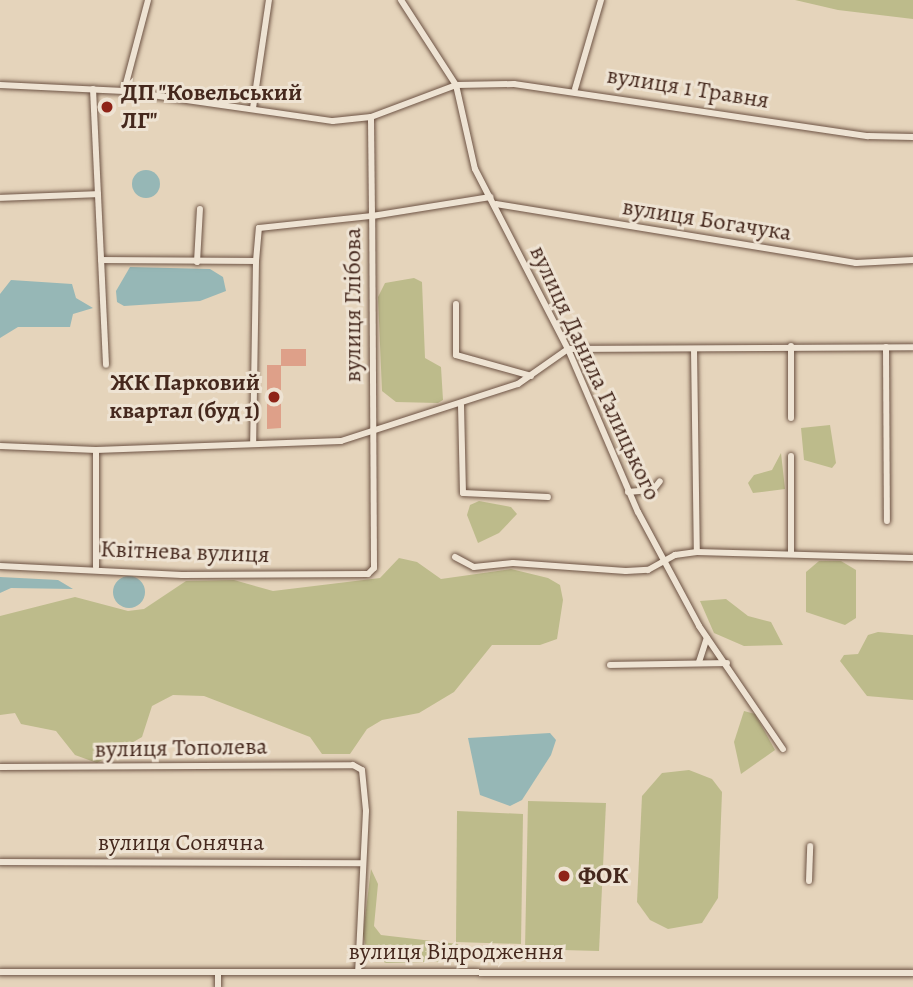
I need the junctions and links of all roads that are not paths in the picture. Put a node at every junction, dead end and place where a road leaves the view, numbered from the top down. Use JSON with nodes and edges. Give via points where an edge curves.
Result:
{"nodes":[{"id":1,"x":148,"y":0,"type":"edge"},
{"id":2,"x":268,"y":0,"type":"edge"},
{"id":3,"x":401,"y":0,"type":"edge"},
{"id":4,"x":601,"y":0,"type":"edge"},
{"id":5,"x":0,"y":85,"type":"edge"},
{"id":6,"x":456,"y":85,"type":"junction"},
{"id":7,"x":93,"y":89,"type":"junction"},
{"id":8,"x":575,"y":89,"type":"junction"},
{"id":9,"x":124,"y":91,"type":"junction"},
{"id":10,"x":253,"y":108,"type":"junction"},
{"id":11,"x":371,"y":117,"type":"junction"},
{"id":12,"x":913,"y":137,"type":"edge"},
{"id":13,"x":98,"y":194,"type":"junction"},
{"id":14,"x":491,"y":197,"type":"junction"},
{"id":15,"x":0,"y":198,"type":"edge"},
{"id":16,"x":496,"y":204,"type":"junction"},
{"id":17,"x":200,"y":209,"type":"dead end"},
{"id":18,"x":372,"y":216,"type":"junction"},
{"id":19,"x":101,"y":260,"type":"junction"},
{"id":20,"x":913,"y":260,"type":"edge"},
{"id":21,"x":256,"y":261,"type":"junction"},
{"id":22,"x":197,"y":262,"type":"junction"},
{"id":23,"x":456,"y":304,"type":"dead end"},
{"id":24,"x":791,"y":346,"type":"junction"},
{"id":25,"x":886,"y":347,"type":"junction"},
{"id":26,"x":913,"y":347,"type":"edge"},
{"id":27,"x":568,"y":349,"type":"junction"},
{"id":28,"x":694,"y":349,"type":"junction"},
{"id":29,"x":106,"y":365,"type":"dead end"},
{"id":30,"x":531,"y":376,"type":"junction"},
{"id":31,"x":461,"y":405,"type":"junction"},
{"id":32,"x":791,"y":418,"type":"dead end"},
{"id":33,"x":374,"y":431,"type":"junction"},
{"id":34,"x":253,"y":444,"type":"junction"},
{"id":35,"x":0,"y":446,"type":"edge"},
{"id":36,"x":96,"y":450,"type":"junction"},
{"id":37,"x":790,"y":456,"type":"dead end"},
{"id":38,"x":660,"y":481,"type":"dead end"},
{"id":39,"x":628,"y":492,"type":"junction"},
{"id":40,"x":548,"y":497,"type":"dead end"},
{"id":41,"x":887,"y":521,"type":"dead end"},
{"id":42,"x":697,"y":552,"type":"junction"},
{"id":43,"x":791,"y":554,"type":"junction"},
{"id":44,"x":455,"y":556,"type":"dead end"},
{"id":45,"x":913,"y":558,"type":"edge"},
{"id":46,"x":664,"y":560,"type":"junction"},
{"id":47,"x":0,"y":566,"type":"edge"},
{"id":48,"x":96,"y":567,"type":"junction"},
{"id":49,"x":368,"y":574,"type":"joint"},
{"id":50,"x":707,"y":638,"type":"junction"},
{"id":51,"x":699,"y":663,"type":"junction"},
{"id":52,"x":727,"y":663,"type":"junction"},
{"id":53,"x":610,"y":665,"type":"dead end"},
{"id":54,"x":783,"y":749,"type":"dead end"},
{"id":55,"x":0,"y":767,"type":"edge"},
{"id":56,"x":810,"y":846,"type":"dead end"},
{"id":57,"x":0,"y":862,"type":"edge"},
{"id":58,"x":362,"y":863,"type":"junction"},
{"id":59,"x":809,"y":881,"type":"dead end"},
{"id":60,"x":0,"y":972,"type":"edge"},
{"id":61,"x":218,"y":972,"type":"junction"},
{"id":62,"x":358,"y":972,"type":"junction"},
{"id":63,"x":913,"y":974,"type":"edge"},
{"id":64,"x":218,"y":987,"type":"edge"}],
"edges":[{"from":1,"to":9,"type":"street"},
{"from":2,"to":10,"type":"street"},
{"from":3,"to":6,"type":"street","name":"вулиця Данила Галицького"},
{"from":4,"to":8,"type":"street"},
{"from":5,"to":7,"type":"street"},
{"from":6,"to":8,"type":"street","name":"вулиця 1 Травня"},
{"from":6,"to":11,"type":"street"},
{"from":6,"to":14,"type":"street","name":"вулиця Данила Галицького","via":[[475,169]]},
{"from":7,"to":9,"type":"street"},
{"from":7,"to":13,"type":"street"},
{"from":8,"to":12,"type":"street","name":"вулиця 1 Травня","via":[[868,136]]},
{"from":9,"to":10,"type":"street"},
{"from":10,"to":11,"type":"street","via":[[333,121]]},
{"from":11,"to":18,"type":"street"},
{"from":13,"to":15,"type":"street"},
{"from":13,"to":19,"type":"street"},
{"from":14,"to":16,"type":"street","name":"вулиця Данила Галицького"},
{"from":14,"to":18,"type":"street","name":"вулиця Глібова"},
{"from":16,"to":20,"type":"street","name":"вулиця Богачука","via":[[856,263]]},
{"from":16,"to":27,"type":"street","name":"вулиця Данила Галицького"},
{"from":17,"to":22,"type":"street"},
{"from":18,"to":21,"type":"street","via":[[259,228]]},
{"from":18,"to":33,"type":"street","name":"вулиця Глібова"},
{"from":19,"to":22,"type":"street"},
{"from":19,"to":29,"type":"street"},
{"from":21,"to":22,"type":"street"},
{"from":21,"to":34,"type":"street"},
{"from":23,"to":30,"type":"street","via":[[456,355]]},
{"from":24,"to":25,"type":"street"},
{"from":24,"to":28,"type":"street"},
{"from":24,"to":32,"type":"street"},
{"from":25,"to":26,"type":"street"},
{"from":25,"to":41,"type":"street"},
{"from":27,"to":28,"type":"street"},
{"from":27,"to":30,"type":"street"},
{"from":27,"to":39,"type":"street","name":"вулиця Данила Галицького"},
{"from":28,"to":42,"type":"street"},
{"from":30,"to":31,"type":"street"},
{"from":31,"to":33,"type":"street"},
{"from":31,"to":40,"type":"street","via":[[463,493]]},
{"from":33,"to":34,"type":"street","via":[[341,442]]},
{"from":33,"to":49,"type":"street","name":"вулиця Глібова","via":[[374,568]]},
{"from":34,"to":36,"type":"street"},
{"from":35,"to":36,"type":"street"},
{"from":36,"to":48,"type":"street"},
{"from":37,"to":43,"type":"street"},
{"from":38,"to":39,"type":"street","via":[[653,491]]},
{"from":39,"to":46,"type":"street","name":"вулиця Данила Галицького"},
{"from":42,"to":43,"type":"street"},
{"from":42,"to":46,"type":"street"},
{"from":43,"to":45,"type":"street"},
{"from":44,"to":46,"type":"street","via":[[474,567],[513,562],[569,571],[648,570]]},
{"from":46,"to":50,"type":"street","name":"вулиця Данила Галицького"},
{"from":47,"to":48,"type":"street","name":"Квітнева вулиця"},
{"from":48,"to":49,"type":"street","name":"Квітнева вулиця","via":[[182,575]]},
{"from":50,"to":51,"type":"street"},
{"from":50,"to":52,"type":"street","name":"вулиця Данила Галицького"},
{"from":51,"to":52,"type":"street"},
{"from":51,"to":53,"type":"street"},
{"from":52,"to":54,"type":"street","name":"вулиця Данила Галицького"},
{"from":55,"to":58,"type":"street","name":"вулиця Тополева","via":[[354,765],[362,770]]},
{"from":56,"to":59,"type":"street"},
{"from":57,"to":58,"type":"street","name":"вулиця Сонячна"},
{"from":58,"to":62,"type":"street"},
{"from":60,"to":61,"type":"street","name":"вулиця Відродження"},
{"from":61,"to":62,"type":"street","name":"вулиця Відродження"},
{"from":61,"to":64,"type":"street"},
{"from":62,"to":63,"type":"street","name":"вулиця Відродження"}]}
